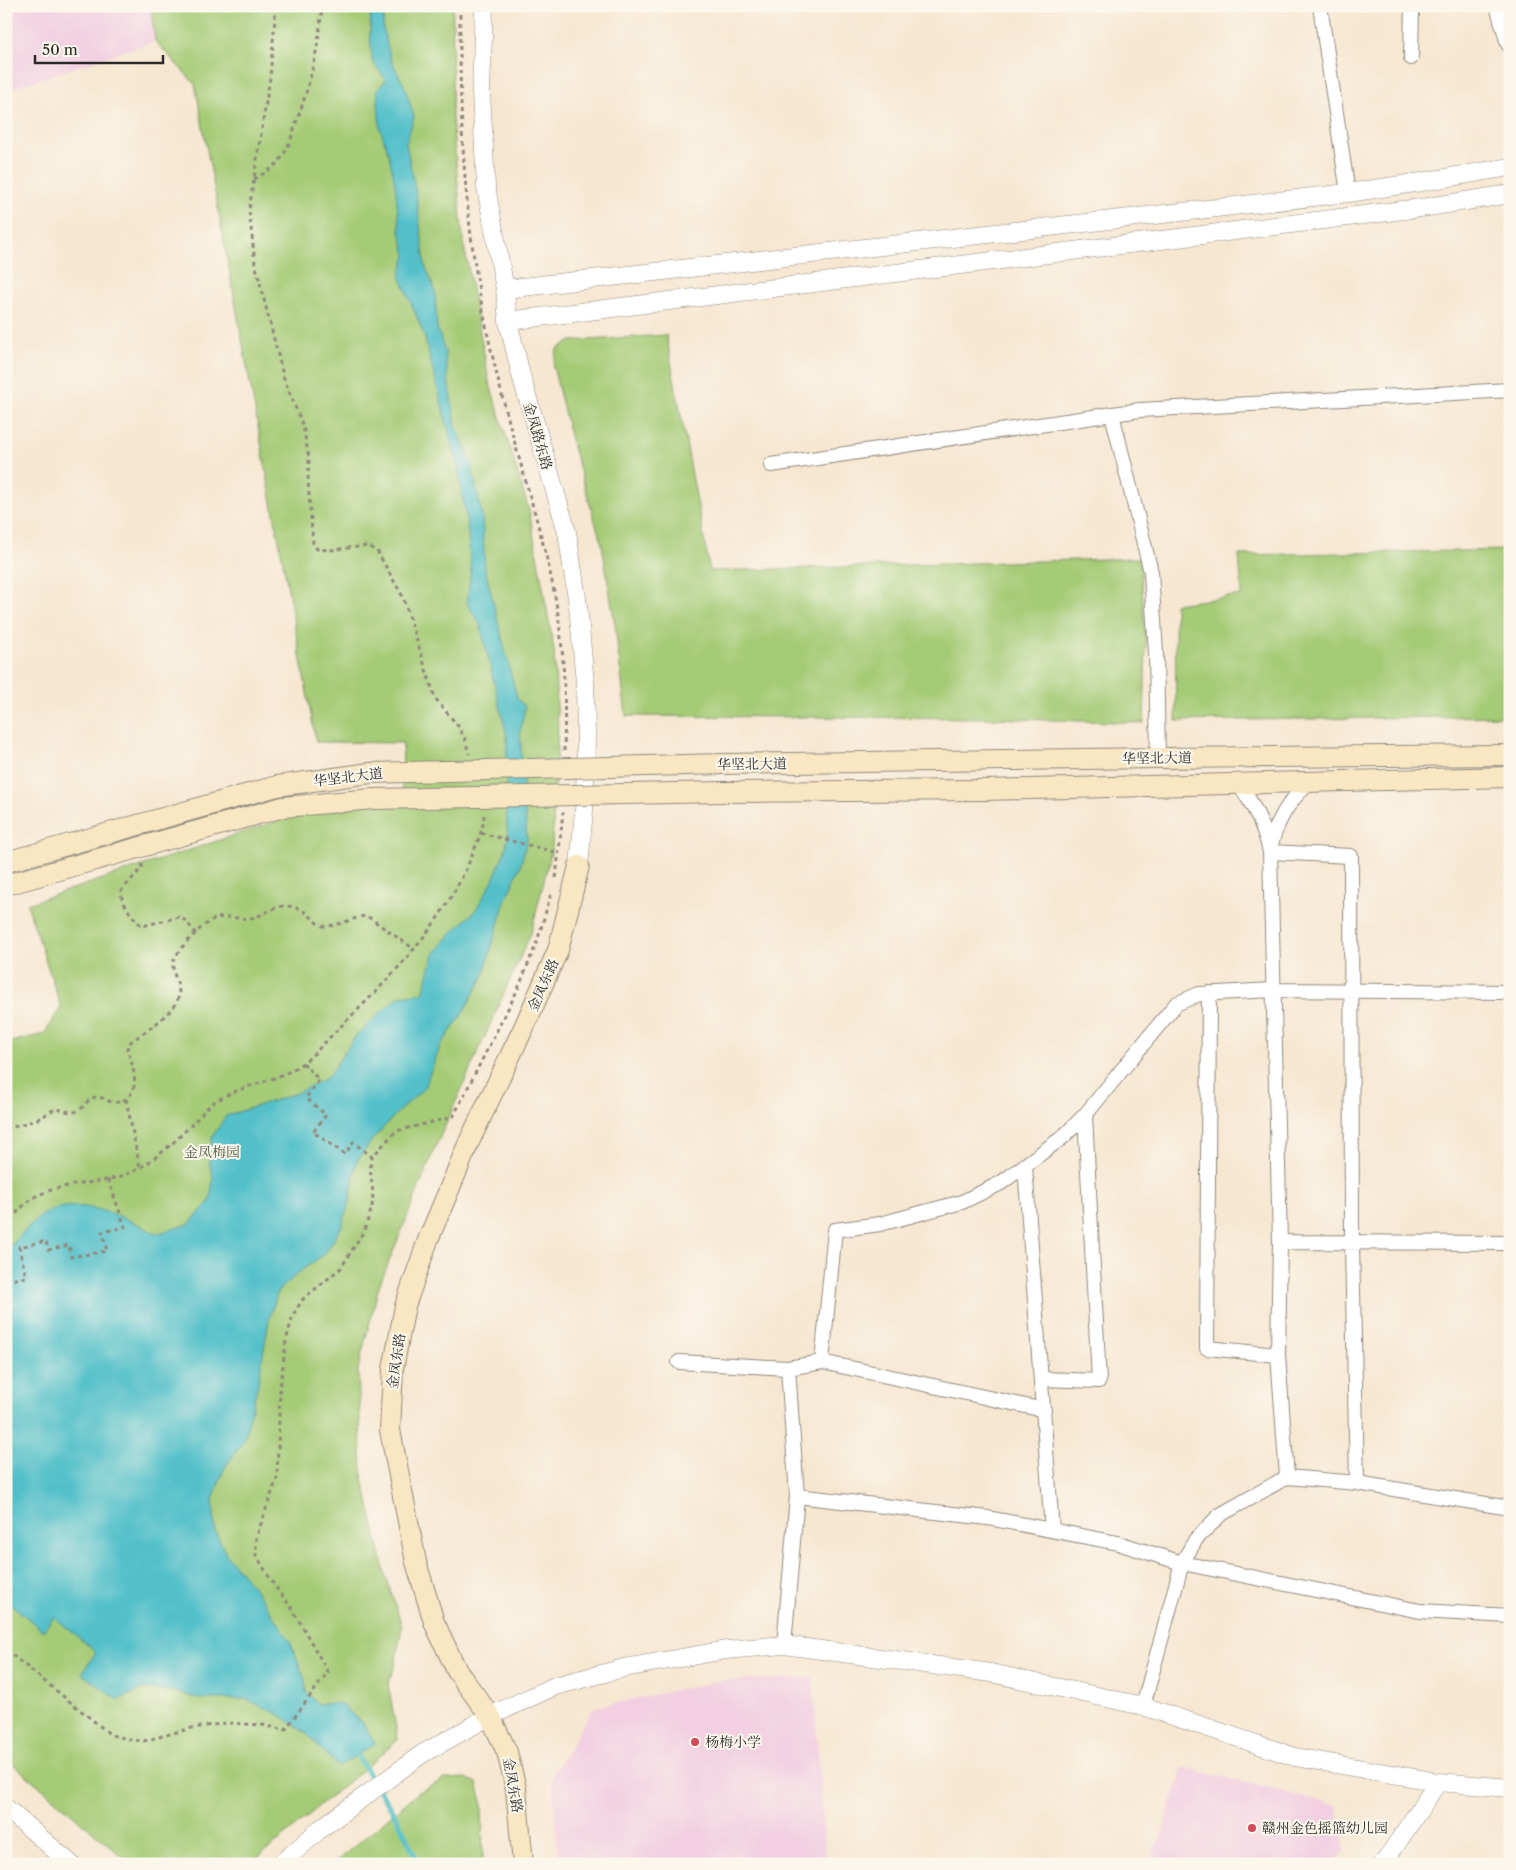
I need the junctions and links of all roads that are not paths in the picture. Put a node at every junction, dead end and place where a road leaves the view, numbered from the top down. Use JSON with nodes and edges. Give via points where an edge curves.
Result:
{"nodes":[{"id":1,"x":484,"y":6,"type":"edge"},
{"id":2,"x":1320,"y":6,"type":"edge"},
{"id":3,"x":1412,"y":6,"type":"edge"},
{"id":4,"x":1497,"y":6,"type":"edge"},
{"id":5,"x":1508,"y":44,"type":"dead end"},
{"id":6,"x":1411,"y":58,"type":"dead end"},
{"id":7,"x":1510,"y":167,"type":"edge"},
{"id":8,"x":1348,"y":193,"type":"junction"},
{"id":9,"x":1510,"y":194,"type":"edge"},
{"id":10,"x":505,"y":289,"type":"junction"},
{"id":11,"x":508,"y":321,"type":"junction"},
{"id":12,"x":1510,"y":390,"type":"edge"},
{"id":13,"x":1112,"y":414,"type":"junction"},
{"id":14,"x":771,"y":465,"type":"dead end"},
{"id":15,"x":1510,"y":755,"type":"edge"},
{"id":16,"x":1158,"y":758,"type":"junction"},
{"id":17,"x":1510,"y":777,"type":"edge"},
{"id":18,"x":1237,"y":782,"type":"junction"},
{"id":19,"x":1310,"y":782,"type":"junction"},
{"id":20,"x":1270,"y":852,"type":"junction"},
{"id":21,"x":6,"y":862,"type":"edge"},
{"id":22,"x":579,"y":866,"type":"joint"},
{"id":23,"x":6,"y":885,"type":"edge"},
{"id":24,"x":1272,"y":990,"type":"junction"},
{"id":25,"x":1351,"y":991,"type":"junction"},
{"id":26,"x":1510,"y":992,"type":"edge"},
{"id":27,"x":1210,"y":993,"type":"junction"},
{"id":28,"x":1085,"y":1115,"type":"junction"},
{"id":29,"x":1025,"y":1166,"type":"junction"},
{"id":30,"x":1280,"y":1242,"type":"junction"},
{"id":31,"x":1352,"y":1243,"type":"junction"},
{"id":32,"x":1510,"y":1243,"type":"edge"},
{"id":33,"x":1278,"y":1355,"type":"junction"},
{"id":34,"x":679,"y":1362,"type":"dead end"},
{"id":35,"x":822,"y":1362,"type":"junction"},
{"id":36,"x":788,"y":1368,"type":"junction"},
{"id":37,"x":1042,"y":1379,"type":"junction"},
{"id":38,"x":1044,"y":1410,"type":"junction"},
{"id":39,"x":1287,"y":1477,"type":"junction"},
{"id":40,"x":1357,"y":1483,"type":"junction"},
{"id":41,"x":797,"y":1496,"type":"junction"},
{"id":42,"x":1510,"y":1508,"type":"edge"},
{"id":43,"x":1052,"y":1530,"type":"junction"},
{"id":44,"x":1182,"y":1563,"type":"junction"},
{"id":45,"x":1510,"y":1616,"type":"edge"},
{"id":46,"x":784,"y":1645,"type":"junction"},
{"id":47,"x":1143,"y":1706,"type":"junction"},
{"id":48,"x":490,"y":1716,"type":"junction"},
{"id":49,"x":1438,"y":1782,"type":"junction"},
{"id":50,"x":1510,"y":1788,"type":"edge"},
{"id":51,"x":6,"y":1808,"type":"edge"},
{"id":52,"x":71,"y":1864,"type":"edge"},
{"id":53,"x":280,"y":1864,"type":"edge"},
{"id":54,"x":523,"y":1864,"type":"edge"},
{"id":55,"x":1383,"y":1864,"type":"edge"}],
"edges":[{"from":1,"to":10,"type":"street","name":"金凤路东路","via":[[481,91],[486,187]]},
{"from":2,"to":8,"type":"street"},
{"from":3,"to":6,"type":"street"},
{"from":4,"to":5,"type":"street"},
{"from":7,"to":8,"type":"street"},
{"from":8,"to":10,"type":"street"},
{"from":9,"to":11,"type":"street","via":[[1428,207]]},
{"from":10,"to":11,"type":"street","name":"金凤路东路"},
{"from":11,"to":22,"type":"street","name":"金凤路东路","via":[[567,532],[578,605],[586,734]]},
{"from":12,"to":13,"type":"street"},
{"from":13,"to":14,"type":"street"},
{"from":13,"to":16,"type":"street","via":[[1152,572]]},
{"from":15,"to":16,"type":"main road","name":"华坚北大道"},
{"from":16,"to":21,"type":"main road","name":"华坚北大道","bridge":true,"via":[[370,772],[277,786]]},
{"from":17,"to":19,"type":"main road","name":"华坚北大道"},
{"from":18,"to":19,"type":"main road","name":"华坚北大道"},
{"from":18,"to":20,"type":"street","via":[[1255,807]]},
{"from":18,"to":23,"type":"main road","name":"华坚北大道","bridge":true,"via":[[985,790],[373,799],[283,807]]},
{"from":19,"to":20,"type":"street","via":[[1283,813],[1272,838]]},
{"from":20,"to":24,"type":"street"},
{"from":20,"to":25,"type":"street","via":[[1351,856]]},
{"from":22,"to":48,"type":"main road","name":"金凤东路","via":[[558,950],[469,1142],[428,1240],[405,1306],[393,1369],[390,1430],[416,1562],[434,1622],[457,1670]]},
{"from":24,"to":25,"type":"street"},
{"from":24,"to":27,"type":"street"},
{"from":24,"to":30,"type":"street"},
{"from":25,"to":26,"type":"street"},
{"from":25,"to":31,"type":"street"},
{"from":27,"to":28,"type":"street","via":[[1176,1004]]},
{"from":27,"to":33,"type":"street","via":[[1207,1348]]},
{"from":28,"to":29,"type":"street","via":[[1063,1137]]},
{"from":28,"to":37,"type":"street","via":[[1099,1381]]},
{"from":29,"to":35,"type":"street","via":[[1001,1183],[962,1202],[880,1224],[835,1230]]},
{"from":29,"to":37,"type":"street"},
{"from":30,"to":31,"type":"street"},
{"from":30,"to":33,"type":"street"},
{"from":31,"to":32,"type":"street"},
{"from":31,"to":40,"type":"street"},
{"from":33,"to":39,"type":"street"},
{"from":34,"to":36,"type":"street"},
{"from":35,"to":36,"type":"street"},
{"from":35,"to":38,"type":"street"},
{"from":36,"to":41,"type":"street"},
{"from":37,"to":38,"type":"street"},
{"from":38,"to":43,"type":"street"},
{"from":39,"to":40,"type":"street"},
{"from":39,"to":44,"type":"street","via":[[1220,1515],[1196,1540]]},
{"from":40,"to":42,"type":"street"},
{"from":41,"to":43,"type":"street","via":[[988,1518]]},
{"from":41,"to":46,"type":"street"},
{"from":43,"to":44,"type":"street","via":[[1118,1543]]},
{"from":44,"to":45,"type":"street","via":[[1420,1610]]},
{"from":44,"to":47,"type":"street"},
{"from":46,"to":47,"type":"street","via":[[991,1673]]},
{"from":46,"to":48,"type":"street","via":[[726,1650],[624,1668],[555,1686]]},
{"from":47,"to":49,"type":"street","via":[[1295,1757]]},
{"from":48,"to":53,"type":"street","via":[[422,1754],[320,1829]]},
{"from":48,"to":54,"type":"main road","name":"金凤东路","via":[[507,1752],[516,1789]]},
{"from":49,"to":50,"type":"street"},
{"from":49,"to":55,"type":"street"},
{"from":51,"to":52,"type":"street"}]}
